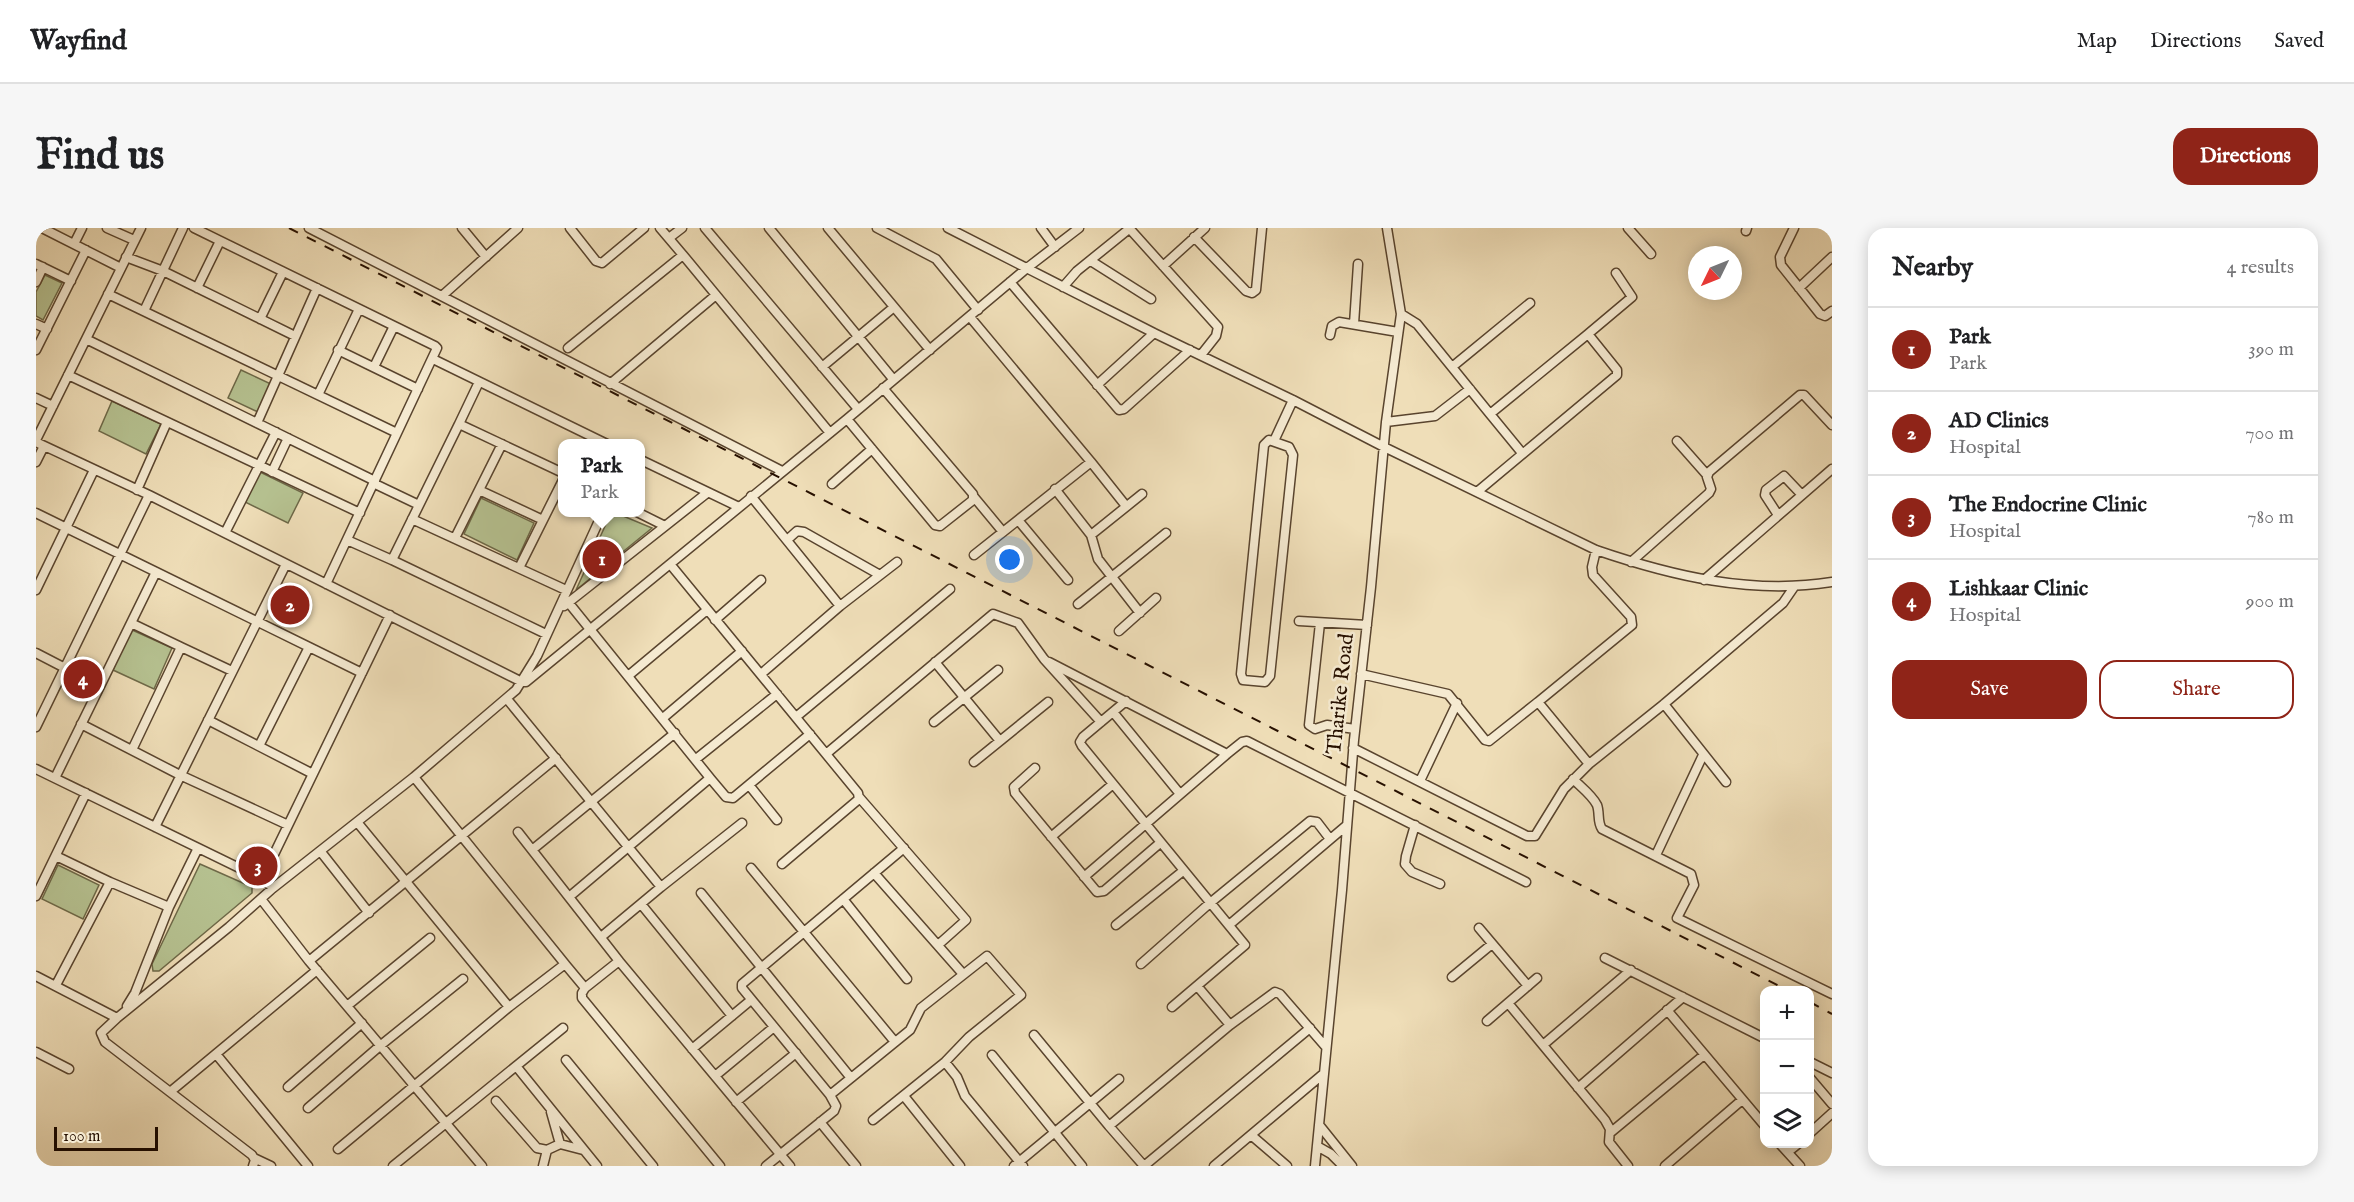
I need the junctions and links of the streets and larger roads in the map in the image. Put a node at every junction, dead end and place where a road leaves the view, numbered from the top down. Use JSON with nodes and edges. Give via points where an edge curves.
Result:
{"nodes":[{"id":1,"x":42,"y":228,"type":"edge"},
{"id":2,"x":82,"y":228,"type":"edge"},
{"id":3,"x":108,"y":228,"type":"edge"},
{"id":4,"x":141,"y":228,"type":"edge"},
{"id":5,"x":183,"y":228,"type":"edge"},
{"id":6,"x":194,"y":228,"type":"edge"},
{"id":7,"x":309,"y":228,"type":"edge"},
{"id":8,"x":462,"y":228,"type":"edge"},
{"id":9,"x":518,"y":228,"type":"edge"},
{"id":10,"x":570,"y":228,"type":"edge"},
{"id":11,"x":644,"y":228,"type":"edge"},
{"id":12,"x":660,"y":228,"type":"edge"},
{"id":13,"x":682,"y":228,"type":"edge"},
{"id":14,"x":769,"y":228,"type":"edge"},
{"id":15,"x":828,"y":228,"type":"edge"},
{"id":16,"x":877,"y":228,"type":"edge"},
{"id":17,"x":948,"y":228,"type":"edge"},
{"id":18,"x":1041,"y":228,"type":"edge"},
{"id":19,"x":1079,"y":228,"type":"edge"},
{"id":20,"x":1129,"y":228,"type":"edge"},
{"id":21,"x":1205,"y":228,"type":"edge"},
{"id":22,"x":1262,"y":228,"type":"edge"},
{"id":23,"x":1387,"y":228,"type":"edge"},
{"id":24,"x":1628,"y":228,"type":"edge"},
{"id":25,"x":1794,"y":228,"type":"edge"},
{"id":26,"x":709,"y":229,"type":"edge"},
{"id":27,"x":52,"y":230,"type":"edge"},
{"id":28,"x":1194,"y":237,"type":"junction"},
{"id":29,"x":669,"y":238,"type":"junction"},
{"id":30,"x":134,"y":240,"type":"junction"},
{"id":31,"x":220,"y":241,"type":"junction"},
{"id":32,"x":74,"y":244,"type":"junction"},
{"id":33,"x":1056,"y":247,"type":"junction"},
{"id":34,"x":86,"y":250,"type":"junction"},
{"id":35,"x":1651,"y":254,"type":"dead end"},
{"id":36,"x":682,"y":255,"type":"junction"},
{"id":37,"x":126,"y":257,"type":"junction"},
{"id":38,"x":486,"y":257,"type":"junction"},
{"id":39,"x":1832,"y":257,"type":"edge"},
{"id":40,"x":1091,"y":261,"type":"junction"},
{"id":41,"x":1358,"y":264,"type":"dead end"},
{"id":42,"x":40,"y":265,"type":"edge"},
{"id":43,"x":1162,"y":266,"type":"junction"},
{"id":44,"x":121,"y":268,"type":"junction"},
{"id":45,"x":1027,"y":268,"type":"junction"},
{"id":46,"x":163,"y":271,"type":"junction"},
{"id":47,"x":283,"y":272,"type":"junction"},
{"id":48,"x":1616,"y":273,"type":"dead end"},
{"id":49,"x":71,"y":281,"type":"junction"},
{"id":50,"x":36,"y":282,"type":"edge"},
{"id":51,"x":1010,"y":282,"type":"junction"},
{"id":52,"x":1063,"y":287,"type":"junction"},
{"id":53,"x":197,"y":288,"type":"junction"},
{"id":54,"x":316,"y":288,"type":"junction"},
{"id":55,"x":1799,"y":288,"type":"junction"},
{"id":56,"x":108,"y":294,"type":"junction"},
{"id":57,"x":443,"y":295,"type":"junction"},
{"id":58,"x":716,"y":295,"type":"junction"},
{"id":59,"x":1151,"y":299,"type":"dead end"},
{"id":60,"x":1530,"y":303,"type":"dead end"},
{"id":61,"x":894,"y":307,"type":"junction"},
{"id":62,"x":359,"y":309,"type":"junction"},
{"id":63,"x":978,"y":309,"type":"junction"},
{"id":64,"x":144,"y":311,"type":"junction"},
{"id":65,"x":1832,"y":311,"type":"edge"},
{"id":66,"x":1401,"y":314,"type":"junction"},
{"id":67,"x":970,"y":317,"type":"junction"},
{"id":68,"x":260,"y":319,"type":"junction"},
{"id":69,"x":36,"y":324,"type":"edge"},
{"id":70,"x":1354,"y":324,"type":"junction"},
{"id":71,"x":394,"y":326,"type":"junction"},
{"id":72,"x":47,"y":329,"type":"junction"},
{"id":73,"x":1154,"y":333,"type":"junction"},
{"id":74,"x":1398,"y":333,"type":"junction"},
{"id":75,"x":1588,"y":334,"type":"junction"},
{"id":76,"x":1330,"y":335,"type":"dead end"},
{"id":77,"x":295,"y":336,"type":"junction"},
{"id":78,"x":857,"y":337,"type":"junction"},
{"id":79,"x":86,"y":339,"type":"junction"},
{"id":80,"x":568,"y":348,"type":"dead end"},
{"id":81,"x":36,"y":350,"type":"edge"},
{"id":82,"x":338,"y":350,"type":"junction"},
{"id":83,"x":930,"y":350,"type":"junction"},
{"id":84,"x":1190,"y":350,"type":"junction"},
{"id":85,"x":1201,"y":355,"type":"junction"},
{"id":86,"x":433,"y":359,"type":"junction"},
{"id":87,"x":374,"y":367,"type":"junction"},
{"id":88,"x":1452,"y":367,"type":"junction"},
{"id":89,"x":822,"y":368,"type":"junction"},
{"id":90,"x":68,"y":375,"type":"junction"},
{"id":91,"x":278,"y":375,"type":"junction"},
{"id":92,"x":893,"y":380,"type":"junction"},
{"id":93,"x":479,"y":382,"type":"junction"},
{"id":94,"x":610,"y":384,"type":"junction"},
{"id":95,"x":1096,"y":385,"type":"junction"},
{"id":96,"x":884,"y":388,"type":"junction"},
{"id":97,"x":418,"y":389,"type":"junction"},
{"id":98,"x":1470,"y":389,"type":"junction"},
{"id":99,"x":318,"y":395,"type":"junction"},
{"id":100,"x":36,"y":398,"type":"edge"},
{"id":101,"x":1293,"y":400,"type":"junction"},
{"id":102,"x":53,"y":405,"type":"junction"},
{"id":103,"x":858,"y":409,"type":"junction"},
{"id":104,"x":1490,"y":414,"type":"junction"},
{"id":105,"x":847,"y":418,"type":"junction"},
{"id":106,"x":167,"y":422,"type":"junction"},
{"id":107,"x":1386,"y":422,"type":"junction"},
{"id":108,"x":258,"y":423,"type":"junction"},
{"id":109,"x":459,"y":424,"type":"junction"},
{"id":110,"x":1832,"y":425,"type":"edge"},
{"id":111,"x":276,"y":432,"type":"junction"},
{"id":112,"x":398,"y":433,"type":"junction"},
{"id":113,"x":585,"y":433,"type":"junction"},
{"id":114,"x":830,"y":433,"type":"junction"},
{"id":115,"x":288,"y":438,"type":"junction"},
{"id":116,"x":582,"y":439,"type":"edge"},
{"id":117,"x":597,"y":439,"type":"edge"},
{"id":118,"x":1274,"y":441,"type":"junction"},
{"id":119,"x":1677,"y":441,"type":"dead end"},
{"id":120,"x":39,"y":442,"type":"edge"},
{"id":121,"x":502,"y":444,"type":"junction"},
{"id":122,"x":1384,"y":447,"type":"junction"},
{"id":123,"x":872,"y":449,"type":"junction"},
{"id":124,"x":1522,"y":453,"type":"junction"},
{"id":125,"x":645,"y":461,"type":"edge"},
{"id":126,"x":36,"y":462,"type":"edge"},
{"id":127,"x":1091,"y":462,"type":"junction"},
{"id":128,"x":259,"y":464,"type":"junction"},
{"id":129,"x":1832,"y":469,"type":"edge"},
{"id":130,"x":94,"y":470,"type":"junction"},
{"id":131,"x":558,"y":471,"type":"edge"},
{"id":132,"x":782,"y":471,"type":"junction"},
{"id":133,"x":272,"y":472,"type":"junction"},
{"id":134,"x":1707,"y":475,"type":"junction"},
{"id":135,"x":374,"y":482,"type":"junction"},
{"id":136,"x":832,"y":484,"type":"dead end"},
{"id":137,"x":1055,"y":489,"type":"junction"},
{"id":138,"x":137,"y":490,"type":"junction"},
{"id":139,"x":479,"y":490,"type":"junction"},
{"id":140,"x":558,"y":490,"type":"edge"},
{"id":141,"x":1477,"y":492,"type":"junction"},
{"id":142,"x":707,"y":493,"type":"junction"},
{"id":143,"x":1142,"y":494,"type":"dead end"},
{"id":144,"x":149,"y":495,"type":"junction"},
{"id":145,"x":1802,"y":495,"type":"junction"},
{"id":146,"x":751,"y":496,"type":"junction"},
{"id":147,"x":974,"y":497,"type":"junction"},
{"id":148,"x":419,"y":505,"type":"junction"},
{"id":149,"x":1126,"y":506,"type":"junction"},
{"id":150,"x":739,"y":507,"type":"junction"},
{"id":151,"x":36,"y":513,"type":"edge"},
{"id":152,"x":360,"y":513,"type":"junction"},
{"id":153,"x":1778,"y":514,"type":"junction"},
{"id":154,"x":601,"y":517,"type":"edge"},
{"id":155,"x":645,"y":517,"type":"edge"},
{"id":156,"x":412,"y":519,"type":"junction"},
{"id":157,"x":543,"y":520,"type":"junction"},
{"id":158,"x":1017,"y":520,"type":"junction"},
{"id":159,"x":664,"y":526,"type":"junction"},
{"id":160,"x":67,"y":528,"type":"junction"},
{"id":161,"x":1003,"y":532,"type":"junction"},
{"id":162,"x":225,"y":533,"type":"junction"},
{"id":163,"x":1166,"y":533,"type":"dead end"},
{"id":164,"x":1091,"y":535,"type":"junction"},
{"id":165,"x":455,"y":538,"type":"junction"},
{"id":166,"x":347,"y":540,"type":"junction"},
{"id":167,"x":787,"y":540,"type":"junction"},
{"id":168,"x":1596,"y":550,"type":"junction"},
{"id":169,"x":120,"y":554,"type":"junction"},
{"id":170,"x":974,"y":555,"type":"dead end"},
{"id":171,"x":392,"y":560,"type":"junction"},
{"id":172,"x":897,"y":562,"type":"dead end"},
{"id":173,"x":1631,"y":562,"type":"junction"},
{"id":174,"x":286,"y":564,"type":"junction"},
{"id":175,"x":670,"y":564,"type":"junction"},
{"id":176,"x":519,"y":568,"type":"junction"},
{"id":177,"x":156,"y":572,"type":"junction"},
{"id":178,"x":880,"y":575,"type":"junction"},
{"id":179,"x":1111,"y":578,"type":"junction"},
{"id":180,"x":761,"y":580,"type":"dead end"},
{"id":181,"x":1068,"y":580,"type":"dead end"},
{"id":182,"x":1704,"y":580,"type":"junction"},
{"id":183,"x":1832,"y":582,"type":"edge"},
{"id":184,"x":326,"y":584,"type":"junction"},
{"id":185,"x":1794,"y":586,"type":"junction"},
{"id":186,"x":950,"y":589,"type":"dead end"},
{"id":187,"x":36,"y":590,"type":"edge"},
{"id":188,"x":566,"y":590,"type":"junction"},
{"id":189,"x":1156,"y":598,"type":"dead end"},
{"id":190,"x":568,"y":602,"type":"junction"},
{"id":191,"x":1078,"y":604,"type":"dead end"},
{"id":192,"x":840,"y":606,"type":"junction"},
{"id":193,"x":707,"y":610,"type":"junction"},
{"id":194,"x":556,"y":612,"type":"junction"},
{"id":195,"x":1140,"y":613,"type":"junction"},
{"id":196,"x":390,"y":615,"type":"junction"},
{"id":197,"x":714,"y":620,"type":"junction"},
{"id":198,"x":256,"y":621,"type":"junction"},
{"id":199,"x":1299,"y":621,"type":"dead end"},
{"id":200,"x":131,"y":622,"type":"junction"},
{"id":201,"x":1320,"y":623,"type":"junction"},
{"id":202,"x":1367,"y":625,"type":"junction"},
{"id":203,"x":591,"y":630,"type":"junction"},
{"id":204,"x":1119,"y":631,"type":"dead end"},
{"id":205,"x":546,"y":634,"type":"junction"},
{"id":206,"x":181,"y":647,"type":"junction"},
{"id":207,"x":309,"y":647,"type":"junction"},
{"id":208,"x":742,"y":651,"type":"junction"},
{"id":209,"x":36,"y":653,"type":"edge"},
{"id":210,"x":1044,"y":659,"type":"junction"},
{"id":211,"x":935,"y":662,"type":"junction"},
{"id":212,"x":65,"y":668,"type":"junction"},
{"id":213,"x":998,"y":670,"type":"dead end"},
{"id":214,"x":232,"y":671,"type":"junction"},
{"id":215,"x":362,"y":673,"type":"junction"},
{"id":216,"x":761,"y":674,"type":"junction"},
{"id":217,"x":1361,"y":674,"type":"junction"},
{"id":218,"x":628,"y":676,"type":"junction"},
{"id":219,"x":522,"y":682,"type":"junction"},
{"id":220,"x":777,"y":694,"type":"junction"},
{"id":221,"x":964,"y":697,"type":"junction"},
{"id":222,"x":507,"y":699,"type":"junction"},
{"id":223,"x":1126,"y":701,"type":"junction"},
{"id":224,"x":1048,"y":702,"type":"dead end"},
{"id":225,"x":1538,"y":702,"type":"junction"},
{"id":226,"x":1456,"y":703,"type":"junction"},
{"id":227,"x":1664,"y":704,"type":"junction"},
{"id":228,"x":1113,"y":712,"type":"junction"},
{"id":229,"x":38,"y":717,"type":"edge"},
{"id":230,"x":796,"y":717,"type":"junction"},
{"id":231,"x":663,"y":718,"type":"junction"},
{"id":232,"x":208,"y":720,"type":"junction"},
{"id":233,"x":934,"y":722,"type":"dead end"},
{"id":234,"x":1101,"y":722,"type":"junction"},
{"id":235,"x":81,"y":724,"type":"junction"},
{"id":236,"x":36,"y":727,"type":"edge"},
{"id":237,"x":1355,"y":729,"type":"junction"},
{"id":238,"x":675,"y":733,"type":"junction"},
{"id":239,"x":810,"y":735,"type":"junction"},
{"id":240,"x":1000,"y":741,"type":"junction"},
{"id":241,"x":259,"y":746,"type":"junction"},
{"id":242,"x":1353,"y":748,"type":"junction"},
{"id":243,"x":132,"y":750,"type":"junction"},
{"id":244,"x":826,"y":754,"type":"junction"},
{"id":245,"x":1227,"y":754,"type":"junction"},
{"id":246,"x":1703,"y":755,"type":"junction"},
{"id":247,"x":556,"y":758,"type":"junction"},
{"id":248,"x":696,"y":759,"type":"junction"},
{"id":249,"x":974,"y":762,"type":"dead end"},
{"id":250,"x":1588,"y":764,"type":"junction"},
{"id":251,"x":1035,"y":768,"type":"dead end"},
{"id":252,"x":36,"y":769,"type":"edge"},
{"id":253,"x":313,"y":774,"type":"junction"},
{"id":254,"x":180,"y":775,"type":"junction"},
{"id":255,"x":414,"y":777,"type":"junction"},
{"id":256,"x":55,"y":778,"type":"junction"},
{"id":257,"x":710,"y":778,"type":"junction"},
{"id":258,"x":1573,"y":779,"type":"junction"},
{"id":259,"x":1420,"y":781,"type":"junction"},
{"id":260,"x":1726,"y":782,"type":"dead end"},
{"id":261,"x":1113,"y":784,"type":"junction"},
{"id":262,"x":749,"y":785,"type":"junction"},
{"id":263,"x":1350,"y":792,"type":"junction"},
{"id":264,"x":86,"y":793,"type":"junction"},
{"id":265,"x":1180,"y":794,"type":"junction"},
{"id":266,"x":859,"y":797,"type":"junction"},
{"id":267,"x":591,"y":802,"type":"junction"},
{"id":268,"x":777,"y":820,"type":"dead end"},
{"id":269,"x":357,"y":822,"type":"junction"},
{"id":270,"x":742,"y":823,"type":"dead end"},
{"id":271,"x":1145,"y":824,"type":"junction"},
{"id":272,"x":288,"y":825,"type":"junction"},
{"id":273,"x":1347,"y":825,"type":"junction"},
{"id":274,"x":1415,"y":825,"type":"junction"},
{"id":275,"x":155,"y":827,"type":"junction"},
{"id":276,"x":518,"y":832,"type":"dead end"},
{"id":277,"x":462,"y":837,"type":"junction"},
{"id":278,"x":1051,"y":837,"type":"junction"},
{"id":279,"x":1330,"y":839,"type":"junction"},
{"id":280,"x":1160,"y":843,"type":"junction"},
{"id":281,"x":628,"y":847,"type":"junction"},
{"id":282,"x":198,"y":848,"type":"junction"},
{"id":283,"x":904,"y":848,"type":"junction"},
{"id":284,"x":532,"y":850,"type":"junction"},
{"id":285,"x":321,"y":852,"type":"junction"},
{"id":286,"x":1656,"y":855,"type":"junction"},
{"id":287,"x":56,"y":856,"type":"junction"},
{"id":288,"x":782,"y":864,"type":"dead end"},
{"id":289,"x":751,"y":868,"type":"dead end"},
{"id":290,"x":1183,"y":871,"type":"junction"},
{"id":291,"x":874,"y":873,"type":"junction"},
{"id":292,"x":1084,"y":877,"type":"junction"},
{"id":293,"x":261,"y":879,"type":"junction"},
{"id":294,"x":110,"y":882,"type":"junction"},
{"id":295,"x":406,"y":882,"type":"junction"},
{"id":296,"x":1526,"y":882,"type":"dead end"},
{"id":297,"x":1440,"y":884,"type":"dead end"},
{"id":298,"x":661,"y":887,"type":"junction"},
{"id":299,"x":273,"y":888,"type":"junction"},
{"id":300,"x":701,"y":892,"type":"dead end"},
{"id":301,"x":36,"y":896,"type":"edge"},
{"id":302,"x":569,"y":897,"type":"junction"},
{"id":303,"x":261,"y":899,"type":"junction"},
{"id":304,"x":843,"y":899,"type":"junction"},
{"id":305,"x":1210,"y":903,"type":"junction"},
{"id":306,"x":641,"y":904,"type":"junction"},
{"id":307,"x":169,"y":907,"type":"junction"},
{"id":308,"x":369,"y":913,"type":"junction"},
{"id":309,"x":1116,"y":925,"type":"dead end"},
{"id":310,"x":1229,"y":925,"type":"junction"},
{"id":311,"x":1479,"y":928,"type":"dead end"},
{"id":312,"x":804,"y":933,"type":"junction"},
{"id":313,"x":601,"y":937,"type":"junction"},
{"id":314,"x":430,"y":938,"type":"dead end"},
{"id":315,"x":1492,"y":944,"type":"junction"},
{"id":316,"x":938,"y":945,"type":"junction"},
{"id":317,"x":1605,"y":958,"type":"dead end"},
{"id":318,"x":309,"y":961,"type":"junction"},
{"id":319,"x":619,"y":961,"type":"junction"},
{"id":320,"x":565,"y":964,"type":"junction"},
{"id":321,"x":1141,"y":964,"type":"dead end"},
{"id":322,"x":760,"y":968,"type":"junction"},
{"id":323,"x":317,"y":970,"type":"junction"},
{"id":324,"x":1630,"y":970,"type":"junction"},
{"id":325,"x":963,"y":974,"type":"junction"},
{"id":326,"x":36,"y":976,"type":"edge"},
{"id":327,"x":1452,"y":977,"type":"dead end"},
{"id":328,"x":1537,"y":978,"type":"dead end"},
{"id":329,"x":464,"y":979,"type":"dead end"},
{"id":330,"x":907,"y":979,"type":"dead end"},
{"id":331,"x":56,"y":986,"type":"junction"},
{"id":332,"x":1528,"y":986,"type":"junction"},
{"id":333,"x":1198,"y":987,"type":"junction"},
{"id":334,"x":585,"y":988,"type":"junction"},
{"id":335,"x":1832,"y":994,"type":"edge"},
{"id":336,"x":1683,"y":997,"type":"junction"},
{"id":337,"x":751,"y":1000,"type":"junction"},
{"id":338,"x":1508,"y":1003,"type":"junction"},
{"id":339,"x":347,"y":1006,"type":"junction"},
{"id":340,"x":509,"y":1007,"type":"junction"},
{"id":341,"x":1172,"y":1007,"type":"dead end"},
{"id":342,"x":1667,"y":1010,"type":"junction"},
{"id":343,"x":119,"y":1016,"type":"junction"},
{"id":344,"x":732,"y":1016,"type":"junction"},
{"id":345,"x":1486,"y":1021,"type":"dead end"},
{"id":346,"x":362,"y":1023,"type":"junction"},
{"id":347,"x":1230,"y":1025,"type":"junction"},
{"id":348,"x":774,"y":1027,"type":"junction"},
{"id":349,"x":563,"y":1028,"type":"dead end"},
{"id":350,"x":1310,"y":1028,"type":"junction"},
{"id":351,"x":1034,"y":1035,"type":"dead end"},
{"id":352,"x":1760,"y":1036,"type":"edge"},
{"id":353,"x":895,"y":1042,"type":"junction"},
{"id":354,"x":381,"y":1045,"type":"junction"},
{"id":355,"x":1543,"y":1045,"type":"junction"},
{"id":356,"x":1325,"y":1046,"type":"junction"},
{"id":357,"x":692,"y":1049,"type":"junction"},
{"id":358,"x":36,"y":1052,"type":"edge"},
{"id":359,"x":796,"y":1053,"type":"junction"},
{"id":360,"x":216,"y":1054,"type":"junction"},
{"id":361,"x":1704,"y":1054,"type":"junction"},
{"id":362,"x":992,"y":1055,"type":"dead end"},
{"id":363,"x":566,"y":1060,"type":"dead end"},
{"id":364,"x":945,"y":1062,"type":"junction"},
{"id":365,"x":1814,"y":1064,"type":"edge"},
{"id":366,"x":516,"y":1066,"type":"junction"},
{"id":367,"x":69,"y":1069,"type":"dead end"},
{"id":368,"x":1832,"y":1073,"type":"edge"},
{"id":369,"x":1322,"y":1075,"type":"junction"},
{"id":370,"x":715,"y":1076,"type":"junction"},
{"id":371,"x":851,"y":1078,"type":"junction"},
{"id":372,"x":1119,"y":1079,"type":"dead end"},
{"id":373,"x":1814,"y":1084,"type":"edge"},
{"id":374,"x":415,"y":1085,"type":"junction"},
{"id":375,"x":288,"y":1087,"type":"dead end"},
{"id":376,"x":1578,"y":1088,"type":"junction"},
{"id":377,"x":170,"y":1092,"type":"junction"},
{"id":378,"x":830,"y":1095,"type":"junction"},
{"id":379,"x":904,"y":1096,"type":"junction"},
{"id":380,"x":1742,"y":1100,"type":"junction"},
{"id":381,"x":496,"y":1101,"type":"dead end"},
{"id":382,"x":736,"y":1102,"type":"junction"},
{"id":383,"x":1089,"y":1103,"type":"junction"},
{"id":384,"x":1832,"y":1104,"type":"edge"},
{"id":385,"x":308,"y":1108,"type":"dead end"},
{"id":386,"x":550,"y":1109,"type":"junction"},
{"id":387,"x":1832,"y":1113,"type":"edge"},
{"id":388,"x":873,"y":1120,"type":"dead end"},
{"id":389,"x":1760,"y":1120,"type":"edge"},
{"id":390,"x":820,"y":1122,"type":"junction"},
{"id":391,"x":447,"y":1124,"type":"junction"},
{"id":392,"x":1109,"y":1126,"type":"junction"},
{"id":393,"x":1320,"y":1126,"type":"junction"},
{"id":394,"x":1814,"y":1129,"type":"edge"},
{"id":395,"x":1054,"y":1133,"type":"junction"},
{"id":396,"x":1610,"y":1133,"type":"junction"},
{"id":397,"x":1251,"y":1136,"type":"junction"},
{"id":398,"x":560,"y":1144,"type":"junction"},
{"id":399,"x":1317,"y":1146,"type":"junction"},
{"id":400,"x":1784,"y":1148,"type":"edge"},
{"id":401,"x":1792,"y":1148,"type":"edge"},
{"id":402,"x":338,"y":1149,"type":"dead end"},
{"id":403,"x":547,"y":1150,"type":"junction"},
{"id":404,"x":584,"y":1150,"type":"junction"},
{"id":405,"x":1788,"y":1152,"type":"junction"},
{"id":406,"x":781,"y":1154,"type":"junction"},
{"id":407,"x":254,"y":1162,"type":"edge"},
{"id":408,"x":1019,"y":1164,"type":"edge"},
{"id":409,"x":1280,"y":1164,"type":"edge"},
{"id":410,"x":1795,"y":1164,"type":"edge"},
{"id":411,"x":271,"y":1166,"type":"edge"},
{"id":412,"x":308,"y":1166,"type":"edge"},
{"id":413,"x":394,"y":1166,"type":"edge"},
{"id":414,"x":482,"y":1166,"type":"edge"},
{"id":415,"x":543,"y":1166,"type":"edge"},
{"id":416,"x":597,"y":1166,"type":"edge"},
{"id":417,"x":653,"y":1166,"type":"edge"},
{"id":418,"x":720,"y":1166,"type":"edge"},
{"id":419,"x":766,"y":1166,"type":"edge"},
{"id":420,"x":790,"y":1166,"type":"edge"},
{"id":421,"x":856,"y":1166,"type":"edge"},
{"id":422,"x":960,"y":1166,"type":"edge"},
{"id":423,"x":1082,"y":1166,"type":"edge"},
{"id":424,"x":1144,"y":1166,"type":"edge"},
{"id":425,"x":1214,"y":1166,"type":"edge"},
{"id":426,"x":1315,"y":1166,"type":"edge"},
{"id":427,"x":1343,"y":1166,"type":"edge"},
{"id":428,"x":1352,"y":1166,"type":"edge"},
{"id":429,"x":1628,"y":1166,"type":"edge"},
{"id":430,"x":1665,"y":1166,"type":"edge"}],
"edges":[{"from":1,"to":27,"type":"street"},
{"from":2,"to":32,"type":"street"},
{"from":3,"to":30,"type":"street"},
{"from":4,"to":30,"type":"street"},
{"from":5,"to":46,"type":"street"},
{"from":6,"to":31,"type":"street"},
{"from":7,"to":57,"type":"street"},
{"from":8,"to":38,"type":"street"},
{"from":9,"to":38,"type":"street"},
{"from":10,"to":11,"type":"street","via":[[596,261],[602,263]]},
{"from":12,"to":29,"type":"street"},
{"from":13,"to":29,"type":"street"},
{"from":14,"to":78,"type":"street"},
{"from":15,"to":61,"type":"street"},
{"from":16,"to":63,"type":"street","via":[[936,259]]},
{"from":17,"to":45,"type":"street"},
{"from":18,"to":33,"type":"street"},
{"from":19,"to":33,"type":"street"},
{"from":20,"to":40,"type":"street"},
{"from":20,"to":43,"type":"street"},
{"from":21,"to":28,"type":"street"},
{"from":22,"to":28,"type":"street","via":[[1256,290],[1252,293]]},
{"from":23,"to":66,"type":"street","name":"Tharike Road"},
{"from":24,"to":35,"type":"street"},
{"from":25,"to":55,"type":"street","via":[[1780,261]]},
{"from":26,"to":89,"type":"street"},
{"from":27,"to":32,"type":"street"},
{"from":28,"to":43,"type":"street"},
{"from":29,"to":36,"type":"street"},
{"from":30,"to":37,"type":"street"},
{"from":31,"to":47,"type":"street"},
{"from":31,"to":53,"type":"street"},
{"from":32,"to":34,"type":"street"},
{"from":33,"to":45,"type":"street"},
{"from":34,"to":44,"type":"street"},
{"from":34,"to":49,"type":"street"},
{"from":36,"to":58,"type":"street"},
{"from":36,"to":80,"type":"street"},
{"from":37,"to":44,"type":"street"},
{"from":37,"to":46,"type":"street"},
{"from":38,"to":57,"type":"street"},
{"from":39,"to":55,"type":"street"},
{"from":40,"to":52,"type":"street"},
{"from":40,"to":59,"type":"street"},
{"from":41,"to":70,"type":"street"},
{"from":42,"to":49,"type":"street"},
{"from":42,"to":50,"type":"street"},
{"from":43,"to":85,"type":"street","via":[[1218,327]]},
{"from":44,"to":56,"type":"street"},
{"from":45,"to":51,"type":"street"},
{"from":45,"to":52,"type":"street"},
{"from":46,"to":53,"type":"street"},
{"from":46,"to":64,"type":"street"},
{"from":47,"to":54,"type":"street"},
{"from":47,"to":68,"type":"street"},
{"from":48,"to":75,"type":"street","via":[[1632,297]]},
{"from":49,"to":72,"type":"street"},
{"from":51,"to":63,"type":"street"},
{"from":51,"to":95,"type":"street"},
{"from":52,"to":73,"type":"street"},
{"from":53,"to":68,"type":"street"},
{"from":54,"to":62,"type":"street"},
{"from":54,"to":77,"type":"street"},
{"from":55,"to":65,"type":"street","via":[[1820,314],[1825,316]]},
{"from":56,"to":64,"type":"street"},
{"from":56,"to":79,"type":"street"},
{"from":57,"to":94,"type":"street"},
{"from":58,"to":94,"type":"street"},
{"from":58,"to":114,"type":"street"},
{"from":60,"to":88,"type":"street"},
{"from":61,"to":78,"type":"street"},
{"from":61,"to":83,"type":"street"},
{"from":62,"to":71,"type":"street"},
{"from":62,"to":82,"type":"street"},
{"from":63,"to":67,"type":"street"},
{"from":64,"to":91,"type":"street"},
{"from":66,"to":74,"type":"street","name":"Tharike Road"},
{"from":66,"to":88,"type":"street","via":[[1417,324]]},
{"from":67,"to":83,"type":"street"},
{"from":67,"to":127,"type":"street"},
{"from":68,"to":77,"type":"street"},
{"from":69,"to":72,"type":"street"},
{"from":70,"to":74,"type":"street"},
{"from":70,"to":76,"type":"street","via":[[1335,322]]},
{"from":71,"to":86,"type":"street","via":[[435,346]]},
{"from":71,"to":87,"type":"street"},
{"from":72,"to":81,"type":"street"},
{"from":73,"to":84,"type":"street"},
{"from":73,"to":95,"type":"street"},
{"from":74,"to":107,"type":"street","name":"Tharike Road"},
{"from":75,"to":104,"type":"street"},
{"from":75,"to":124,"type":"street","via":[[1618,373]]},
{"from":77,"to":91,"type":"street"},
{"from":78,"to":89,"type":"street"},
{"from":78,"to":92,"type":"street"},
{"from":79,"to":90,"type":"street"},
{"from":79,"to":108,"type":"street"},
{"from":82,"to":87,"type":"street"},
{"from":82,"to":99,"type":"street"},
{"from":83,"to":92,"type":"street"},
{"from":84,"to":85,"type":"street"},
{"from":84,"to":95,"type":"street","via":[[1122,411]]},
{"from":85,"to":101,"type":"street"},
{"from":86,"to":93,"type":"street"},
{"from":86,"to":97,"type":"street"},
{"from":87,"to":97,"type":"street"},
{"from":88,"to":98,"type":"street"},
{"from":89,"to":103,"type":"street"},
{"from":90,"to":102,"type":"street"},
{"from":90,"to":106,"type":"street"},
{"from":91,"to":99,"type":"street"},
{"from":91,"to":108,"type":"street"},
{"from":92,"to":96,"type":"street"},
{"from":93,"to":109,"type":"street"},
{"from":93,"to":113,"type":"street"},
{"from":94,"to":132,"type":"street"},
{"from":96,"to":103,"type":"street"},
{"from":96,"to":147,"type":"street"},
{"from":97,"to":112,"type":"street"},
{"from":98,"to":104,"type":"street"},
{"from":98,"to":107,"type":"street","via":[[1440,415]]},
{"from":99,"to":112,"type":"street"},
{"from":100,"to":102,"type":"street"},
{"from":101,"to":118,"type":"street"},
{"from":101,"to":122,"type":"street"},
{"from":102,"to":120,"type":"street"},
{"from":103,"to":105,"type":"street"},
{"from":104,"to":124,"type":"street"},
{"from":105,"to":114,"type":"street"},
{"from":105,"to":123,"type":"street"},
{"from":106,"to":128,"type":"street"},
{"from":106,"to":138,"type":"street"},
{"from":107,"to":122,"type":"street","name":"Tharike Road"},
{"from":108,"to":111,"type":"street"},
{"from":109,"to":121,"type":"street"},
{"from":109,"to":148,"type":"street"},
{"from":110,"to":134,"type":"street","via":[[1807,396],[1800,395]]},
{"from":111,"to":115,"type":"street"},
{"from":111,"to":128,"type":"street"},
{"from":112,"to":135,"type":"street"},
{"from":113,"to":116,"type":"street"},
{"from":113,"to":117,"type":"street"},
{"from":114,"to":132,"type":"street"},
{"from":115,"to":133,"type":"street"},
{"from":115,"to":135,"type":"street"},
{"from":118,"to":118,"type":"street","via":[[1267,440],[1264,445],[1241,674],[1246,680],[1265,682],[1270,676],[1293,455],[1289,447]]},
{"from":119,"to":134,"type":"street"},
{"from":120,"to":126,"type":"street"},
{"from":120,"to":130,"type":"street"},
{"from":121,"to":131,"type":"street"},
{"from":121,"to":139,"type":"street"},
{"from":122,"to":141,"type":"street"},
{"from":122,"to":202,"type":"street","name":"Tharike Road"},
{"from":123,"to":136,"type":"street"},
{"from":123,"to":147,"type":"street","via":[[937,526]]},
{"from":124,"to":141,"type":"street"},
{"from":125,"to":142,"type":"street"},
{"from":127,"to":137,"type":"street"},
{"from":127,"to":149,"type":"street"},
{"from":128,"to":133,"type":"street"},
{"from":128,"to":162,"type":"street"},
{"from":129,"to":145,"type":"street"},
{"from":130,"to":138,"type":"street"},
{"from":130,"to":160,"type":"street"},
{"from":132,"to":146,"type":"street"},
{"from":133,"to":152,"type":"street"},
{"from":134,"to":173,"type":"street","via":[[1709,493]]},
{"from":135,"to":148,"type":"street"},
{"from":135,"to":152,"type":"street"},
{"from":137,"to":158,"type":"street"},
{"from":137,"to":164,"type":"street"},
{"from":138,"to":144,"type":"street"},
{"from":139,"to":157,"type":"street"},
{"from":139,"to":165,"type":"street"},
{"from":140,"to":157,"type":"street"},
{"from":141,"to":168,"type":"street"},
{"from":142,"to":150,"type":"street"},
{"from":142,"to":159,"type":"street"},
{"from":143,"to":149,"type":"street"},
{"from":144,"to":162,"type":"street"},
{"from":144,"to":169,"type":"street"},
{"from":145,"to":153,"type":"street"},
{"from":145,"to":153,"type":"street","via":[[1784,476],[1766,490],[1765,495]]},
{"from":146,"to":150,"type":"street"},
{"from":146,"to":167,"type":"street"},
{"from":147,"to":161,"type":"street"},
{"from":148,"to":156,"type":"street"},
{"from":149,"to":164,"type":"street"},
{"from":150,"to":175,"type":"street"},
{"from":151,"to":160,"type":"street"},
{"from":152,"to":166,"type":"street"},
{"from":153,"to":182,"type":"street"},
{"from":154,"to":188,"type":"street"},
{"from":155,"to":159,"type":"street"},
{"from":156,"to":165,"type":"street"},
{"from":156,"to":171,"type":"street"},
{"from":157,"to":176,"type":"street"},
{"from":158,"to":161,"type":"street"},
{"from":158,"to":181,"type":"street"},
{"from":159,"to":190,"type":"street"},
{"from":160,"to":169,"type":"street"},
{"from":160,"to":187,"type":"street"},
{"from":161,"to":170,"type":"street"},
{"from":162,"to":174,"type":"street"},
{"from":163,"to":179,"type":"street"},
{"from":164,"to":179,"type":"street"},
{"from":165,"to":176,"type":"street"},
{"from":166,"to":171,"type":"street"},
{"from":166,"to":184,"type":"street"},
{"from":167,"to":178,"type":"street","via":[[797,531],[804,531]]},
{"from":167,"to":192,"type":"street"},
{"from":168,"to":173,"type":"street"},
{"from":168,"to":225,"type":"street","via":[[1593,575],[1630,617],[1632,625]]},
{"from":169,"to":177,"type":"street"},
{"from":169,"to":212,"type":"street"},
{"from":171,"to":205,"type":"street"},
{"from":172,"to":178,"type":"street"},
{"from":173,"to":182,"type":"street"},
{"from":174,"to":184,"type":"street"},
{"from":174,"to":198,"type":"street"},
{"from":175,"to":193,"type":"street"},
{"from":175,"to":203,"type":"street"},
{"from":176,"to":188,"type":"street"},
{"from":177,"to":198,"type":"street"},
{"from":177,"to":200,"type":"street"},
{"from":178,"to":192,"type":"street"},
{"from":179,"to":191,"type":"street"},
{"from":179,"to":195,"type":"street"},
{"from":180,"to":197,"type":"street"},
{"from":182,"to":185,"type":"street"},
{"from":183,"to":185,"type":"street"},
{"from":184,"to":196,"type":"street"},
{"from":185,"to":227,"type":"street","via":[[1783,603]]},
{"from":186,"to":230,"type":"street"},
{"from":188,"to":194,"type":"street"},
{"from":189,"to":195,"type":"street"},
{"from":190,"to":194,"type":"street"},
{"from":190,"to":203,"type":"street"},
{"from":192,"to":216,"type":"street"},
{"from":193,"to":197,"type":"street"},
{"from":193,"to":218,"type":"street"},
{"from":194,"to":205,"type":"street"},
{"from":195,"to":204,"type":"street"},
{"from":196,"to":215,"type":"street"},
{"from":196,"to":219,"type":"street"},
{"from":197,"to":208,"type":"street"},
{"from":198,"to":207,"type":"street"},
{"from":198,"to":214,"type":"street"},
{"from":199,"to":201,"type":"street"},
{"from":200,"to":206,"type":"street"},
{"from":200,"to":235,"type":"street"},
{"from":201,"to":202,"type":"street"},
{"from":201,"to":237,"type":"street","via":[[1309,725],[1315,729],[1327,725]]},
{"from":202,"to":217,"type":"street","name":"Tharike Road"},
{"from":203,"to":218,"type":"street"},
{"from":203,"to":219,"type":"street","via":[[530,680]]},
{"from":205,"to":219,"type":"street"},
{"from":206,"to":214,"type":"street"},
{"from":206,"to":243,"type":"street"},
{"from":207,"to":215,"type":"street"},
{"from":207,"to":241,"type":"street"},
{"from":208,"to":216,"type":"street"},
{"from":208,"to":231,"type":"street"},
{"from":209,"to":212,"type":"street"},
{"from":210,"to":211,"type":"street","via":[[1018,623],[996,614]]},
{"from":210,"to":223,"type":"street"},
{"from":210,"to":234,"type":"street"},
{"from":211,"to":221,"type":"street"},
{"from":211,"to":244,"type":"street"},
{"from":212,"to":229,"type":"street"},
{"from":213,"to":221,"type":"street"},
{"from":214,"to":232,"type":"street"},
{"from":215,"to":253,"type":"street"},
{"from":216,"to":220,"type":"street"},
{"from":217,"to":226,"type":"street","via":[[1443,692]]},
{"from":217,"to":237,"type":"street","name":"Tharike Road"},
{"from":218,"to":231,"type":"street"},
{"from":219,"to":222,"type":"street"},
{"from":220,"to":230,"type":"street"},
{"from":220,"to":248,"type":"street"},
{"from":221,"to":233,"type":"street"},
{"from":221,"to":240,"type":"street"},
{"from":222,"to":247,"type":"street"},
{"from":222,"to":255,"type":"street"},
{"from":223,"to":228,"type":"street"},
{"from":223,"to":245,"type":"street"},
{"from":224,"to":240,"type":"street"},
{"from":225,"to":226,"type":"street","via":[[1489,741]]},
{"from":225,"to":250,"type":"street"},
{"from":226,"to":259,"type":"street"},
{"from":227,"to":246,"type":"street"},
{"from":227,"to":250,"type":"street"},
{"from":228,"to":234,"type":"street"},
{"from":228,"to":265,"type":"street"},
{"from":229,"to":236,"type":"street"},
{"from":230,"to":239,"type":"street"},
{"from":231,"to":238,"type":"street"},
{"from":232,"to":241,"type":"street"},
{"from":232,"to":254,"type":"street"},
{"from":234,"to":261,"type":"street","via":[[1080,742]]},
{"from":235,"to":243,"type":"street"},
{"from":235,"to":256,"type":"street"},
{"from":237,"to":242,"type":"street","name":"Tharike Road"},
{"from":238,"to":248,"type":"street"},
{"from":238,"to":267,"type":"street"},
{"from":239,"to":244,"type":"street"},
{"from":239,"to":262,"type":"street"},
{"from":240,"to":249,"type":"street"},
{"from":241,"to":253,"type":"street"},
{"from":242,"to":259,"type":"street"},
{"from":242,"to":263,"type":"street","name":"Tharike Road"},
{"from":243,"to":254,"type":"street"},
{"from":244,"to":266,"type":"street"},
{"from":245,"to":263,"type":"street","via":[[1247,741]]},
{"from":245,"to":265,"type":"street"},
{"from":246,"to":260,"type":"street"},
{"from":246,"to":286,"type":"street"},
{"from":247,"to":267,"type":"street"},
{"from":247,"to":277,"type":"street"},
{"from":248,"to":257,"type":"street"},
{"from":250,"to":258,"type":"street"},
{"from":251,"to":278,"type":"street","via":[[1013,790]]},
{"from":252,"to":256,"type":"street"},
{"from":253,"to":272,"type":"street"},
{"from":254,"to":272,"type":"street"},
{"from":254,"to":275,"type":"street"},
{"from":255,"to":269,"type":"street"},
{"from":255,"to":277,"type":"street"},
{"from":256,"to":264,"type":"street"},
{"from":257,"to":262,"type":"street","via":[[729,798]]},
{"from":257,"to":281,"type":"street"},
{"from":258,"to":259,"type":"street","via":[[1532,837]]},
{"from":258,"to":286,"type":"street","via":[[1597,806],[1602,829]]},
{"from":261,"to":271,"type":"street"},
{"from":261,"to":278,"type":"street"},
{"from":262,"to":268,"type":"street"},
{"from":263,"to":273,"type":"street","name":"Tharike Road"},
{"from":263,"to":274,"type":"street"},
{"from":264,"to":275,"type":"street"},
{"from":264,"to":287,"type":"street"},
{"from":265,"to":271,"type":"street"},
{"from":266,"to":283,"type":"street"},
{"from":266,"to":288,"type":"street"},
{"from":267,"to":281,"type":"street"},
{"from":267,"to":284,"type":"street"},
{"from":269,"to":285,"type":"street"},
{"from":269,"to":295,"type":"street"},
{"from":270,"to":298,"type":"street"},
{"from":271,"to":280,"type":"street"},
{"from":271,"to":292,"type":"street"},
{"from":272,"to":293,"type":"street"},
{"from":273,"to":279,"type":"street"},
{"from":273,"to":356,"type":"street","name":"Tharike Road"},
{"from":274,"to":296,"type":"street"},
{"from":274,"to":297,"type":"street","via":[[1406,864],[1412,872]]},
{"from":275,"to":282,"type":"street"},
{"from":276,"to":284,"type":"street"},
{"from":277,"to":295,"type":"street"},
{"from":277,"to":320,"type":"street"},
{"from":278,"to":292,"type":"street"},
{"from":279,"to":305,"type":"street","via":[[1312,820]]},
{"from":279,"to":310,"type":"street"},
{"from":280,"to":290,"type":"street"},
{"from":280,"to":292,"type":"street","via":[[1101,893]]},
{"from":281,"to":298,"type":"street"},
{"from":281,"to":302,"type":"street"},
{"from":282,"to":293,"type":"street"},
{"from":282,"to":307,"type":"street"},
{"from":283,"to":291,"type":"street"},
{"from":283,"to":316,"type":"street","via":[[966,920]]},
{"from":284,"to":302,"type":"street"},
{"from":285,"to":299,"type":"street"},
{"from":285,"to":308,"type":"street"},
{"from":286,"to":335,"type":"street","via":[[1686,870],[1694,879],[1677,918]]},
{"from":287,"to":294,"type":"street"},
{"from":287,"to":301,"type":"street"},
{"from":289,"to":312,"type":"street"},
{"from":290,"to":305,"type":"street"},
{"from":290,"to":309,"type":"street"},
{"from":291,"to":304,"type":"street"},
{"from":291,"to":316,"type":"street"},
{"from":293,"to":299,"type":"street"},
{"from":294,"to":307,"type":"street"},
{"from":294,"to":331,"type":"street"},
{"from":295,"to":308,"type":"street"},
{"from":295,"to":340,"type":"street"},
{"from":298,"to":306,"type":"street"},
{"from":299,"to":303,"type":"street"},
{"from":300,"to":322,"type":"street"},
{"from":302,"to":313,"type":"street"},
{"from":303,"to":318,"type":"street"},
{"from":303,"to":343,"type":"street"},
{"from":304,"to":312,"type":"street"},
{"from":304,"to":330,"type":"street"},
{"from":305,"to":310,"type":"street"},
{"from":305,"to":321,"type":"street"},
{"from":306,"to":313,"type":"street"},
{"from":306,"to":344,"type":"street"},
{"from":307,"to":343,"type":"street","via":[[135,993]]},
{"from":308,"to":318,"type":"street"},
{"from":310,"to":333,"type":"street","via":[[1243,942],[1243,948]]},
{"from":311,"to":315,"type":"street"},
{"from":312,"to":322,"type":"street"},
{"from":312,"to":353,"type":"street"},
{"from":313,"to":319,"type":"street"},
{"from":314,"to":339,"type":"street"},
{"from":315,"to":327,"type":"street"},
{"from":315,"to":332,"type":"street"},
{"from":316,"to":325,"type":"street"},
{"from":317,"to":324,"type":"street"},
{"from":318,"to":323,"type":"street"},
{"from":319,"to":334,"type":"street"},
{"from":319,"to":357,"type":"street"},
{"from":320,"to":334,"type":"street"},
{"from":320,"to":340,"type":"street"},
{"from":322,"to":337,"type":"street","via":[[742,984]]},
{"from":322,"to":371,"type":"street"},
{"from":323,"to":339,"type":"street"},
{"from":323,"to":360,"type":"street"},
{"from":324,"to":336,"type":"street"},
{"from":324,"to":355,"type":"street"},
{"from":325,"to":353,"type":"street","via":[[919,1009],[912,1028]]},
{"from":325,"to":364,"type":"street","via":[[987,956],[1021,995]]},
{"from":326,"to":331,"type":"street"},
{"from":328,"to":332,"type":"street"},
{"from":329,"to":354,"type":"street"},
{"from":331,"to":343,"type":"street"},
{"from":332,"to":338,"type":"street"},
{"from":333,"to":341,"type":"street"},
{"from":333,"to":347,"type":"street"},
{"from":334,"to":418,"type":"street","via":[[582,998]]},
{"from":336,"to":342,"type":"street"},
{"from":336,"to":352,"type":"street"},
{"from":337,"to":344,"type":"street"},
{"from":337,"to":348,"type":"street"},
{"from":338,"to":345,"type":"street"},
{"from":338,"to":355,"type":"street"},
{"from":339,"to":346,"type":"street"},
{"from":340,"to":374,"type":"street"},
{"from":342,"to":361,"type":"street"},
{"from":342,"to":376,"type":"street"},
{"from":343,"to":377,"type":"street","via":[[102,1033],[102,1039]]},
{"from":344,"to":357,"type":"street"},
{"from":346,"to":354,"type":"street"},
{"from":346,"to":375,"type":"street"},
{"from":347,"to":350,"type":"street","via":[[1275,992]]},
{"from":347,"to":392,"type":"street"},
{"from":348,"to":359,"type":"street"},
{"from":348,"to":370,"type":"street"},
{"from":349,"to":366,"type":"street"},
{"from":350,"to":356,"type":"street"},
{"from":350,"to":424,"type":"street"},
{"from":351,"to":383,"type":"street"},
{"from":353,"to":371,"type":"street"},
{"from":354,"to":374,"type":"street"},
{"from":354,"to":385,"type":"street"},
{"from":355,"to":376,"type":"street"},
{"from":356,"to":369,"type":"street","name":"Tharike Road"},
{"from":357,"to":370,"type":"street"},
{"from":358,"to":367,"type":"street"},
{"from":359,"to":378,"type":"street"},
{"from":359,"to":382,"type":"street"},
{"from":360,"to":377,"type":"street"},
{"from":360,"to":412,"type":"street"},
{"from":361,"to":380,"type":"street"},
{"from":361,"to":396,"type":"street"},
{"from":362,"to":395,"type":"street"},
{"from":363,"to":417,"type":"street"},
{"from":364,"to":379,"type":"street"},
{"from":364,"to":408,"type":"street","via":[[957,1077],[962,1092]]},
{"from":365,"to":368,"type":"street"},
{"from":366,"to":386,"type":"street"},
{"from":366,"to":391,"type":"street"},
{"from":369,"to":393,"type":"street","name":"Tharike Road"},
{"from":369,"to":397,"type":"street"},
{"from":370,"to":382,"type":"street"},
{"from":371,"to":378,"type":"street"},
{"from":372,"to":383,"type":"street"},
{"from":373,"to":384,"type":"street"},
{"from":374,"to":391,"type":"street"},
{"from":374,"to":402,"type":"street"},
{"from":376,"to":396,"type":"street","via":[[1605,1120]]},
{"from":377,"to":407,"type":"street"},
{"from":378,"to":390,"type":"street","via":[[836,1108]]},
{"from":379,"to":388,"type":"street"},
{"from":379,"to":422,"type":"street"},
{"from":380,"to":389,"type":"street"},
{"from":380,"to":430,"type":"street"},
{"from":381,"to":403,"type":"street","via":[[537,1148]]},
{"from":382,"to":406,"type":"street"},
{"from":383,"to":392,"type":"street"},
{"from":383,"to":395,"type":"street"},
{"from":386,"to":398,"type":"street"},
{"from":386,"to":404,"type":"street"},
{"from":387,"to":394,"type":"street"},
{"from":390,"to":406,"type":"street"},
{"from":390,"to":421,"type":"street"},
{"from":391,"to":413,"type":"street"},
{"from":391,"to":414,"type":"street"},
{"from":392,"to":424,"type":"street"},
{"from":393,"to":399,"type":"street","name":"Tharike Road"},
{"from":393,"to":428,"type":"street"},
{"from":395,"to":408,"type":"street"},
{"from":395,"to":423,"type":"street"},
{"from":396,"to":429,"type":"street","via":[[1609,1142]]},
{"from":397,"to":409,"type":"street"},
{"from":397,"to":425,"type":"street"},
{"from":398,"to":403,"type":"street"},
{"from":398,"to":404,"type":"street"},
{"from":399,"to":426,"type":"street","name":"Tharike Road"},
{"from":399,"to":427,"type":"street"},
{"from":400,"to":405,"type":"street"},
{"from":401,"to":405,"type":"street"},
{"from":403,"to":415,"type":"street"},
{"from":404,"to":416,"type":"street"},
{"from":405,"to":410,"type":"street"},
{"from":406,"to":419,"type":"street"},
{"from":406,"to":420,"type":"street"},
{"from":407,"to":411,"type":"street"}]}
